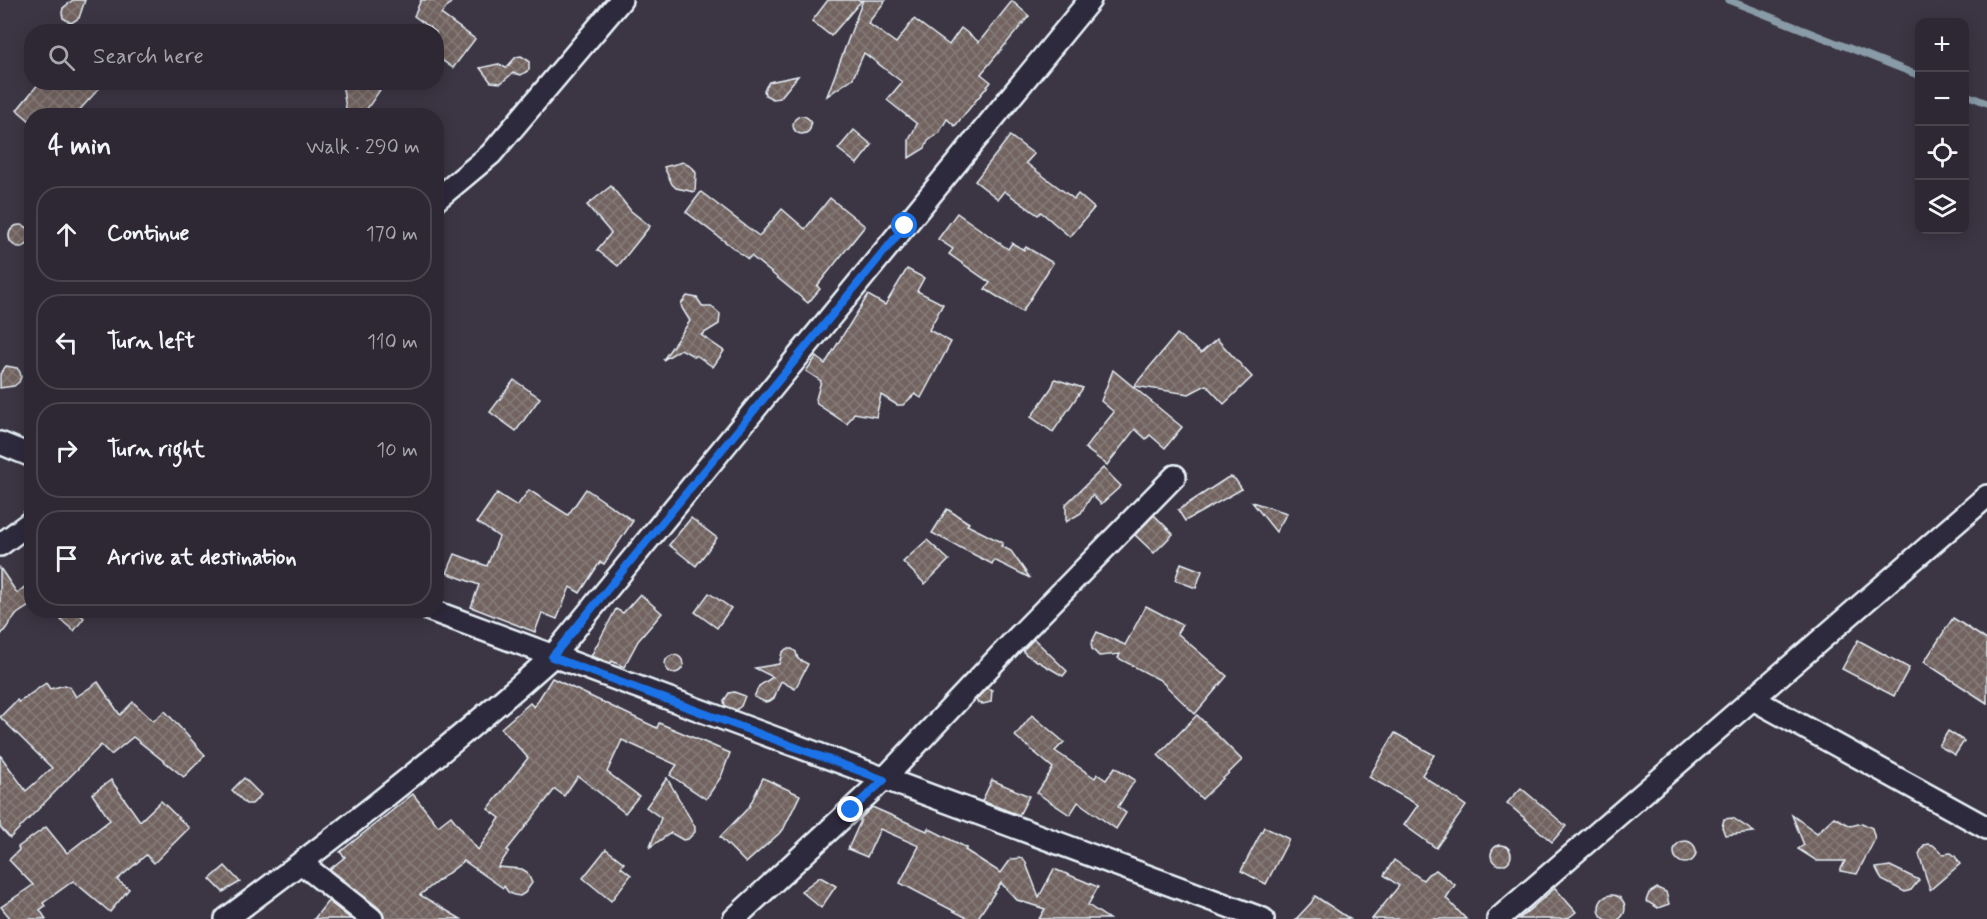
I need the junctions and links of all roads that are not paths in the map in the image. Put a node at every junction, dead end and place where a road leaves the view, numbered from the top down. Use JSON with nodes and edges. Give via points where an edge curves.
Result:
{"nodes":[{"id":1,"x":621,"y":0,"type":"edge"},
{"id":2,"x":1090,"y":0,"type":"edge"},
{"id":3,"x":444,"y":193,"type":"edge"},
{"id":4,"x":0,"y":442,"type":"edge"},
{"id":5,"x":24,"y":452,"type":"edge"},
{"id":6,"x":1175,"y":476,"type":"dead end"},
{"id":7,"x":1987,"y":496,"type":"edge"},
{"id":8,"x":24,"y":527,"type":"edge"},
{"id":9,"x":0,"y":545,"type":"edge"},
{"id":10,"x":444,"y":615,"type":"edge"},
{"id":11,"x":552,"y":657,"type":"junction"},
{"id":12,"x":1754,"y":699,"type":"junction"},
{"id":13,"x":884,"y":780,"type":"junction"},
{"id":14,"x":1987,"y":828,"type":"edge"},
{"id":15,"x":301,"y":863,"type":"junction"},
{"id":16,"x":226,"y":919,"type":"edge"},
{"id":17,"x":372,"y":919,"type":"edge"},
{"id":18,"x":734,"y":919,"type":"edge"},
{"id":19,"x":1263,"y":919,"type":"edge"},
{"id":20,"x":1498,"y":919,"type":"edge"}],
"edges":[{"from":1,"to":3,"type":"street","via":[[490,154]]},
{"from":2,"to":11,"type":"street"},
{"from":4,"to":5,"type":"street"},
{"from":6,"to":13,"type":"street"},
{"from":7,"to":12,"type":"street"},
{"from":8,"to":9,"type":"street"},
{"from":10,"to":11,"type":"street"},
{"from":11,"to":13,"type":"street"},
{"from":11,"to":15,"type":"street","via":[[486,716]]},
{"from":12,"to":14,"type":"street"},
{"from":12,"to":20,"type":"street"},
{"from":13,"to":18,"type":"street"},
{"from":13,"to":19,"type":"street"},
{"from":15,"to":16,"type":"street"},
{"from":15,"to":17,"type":"street"}]}
